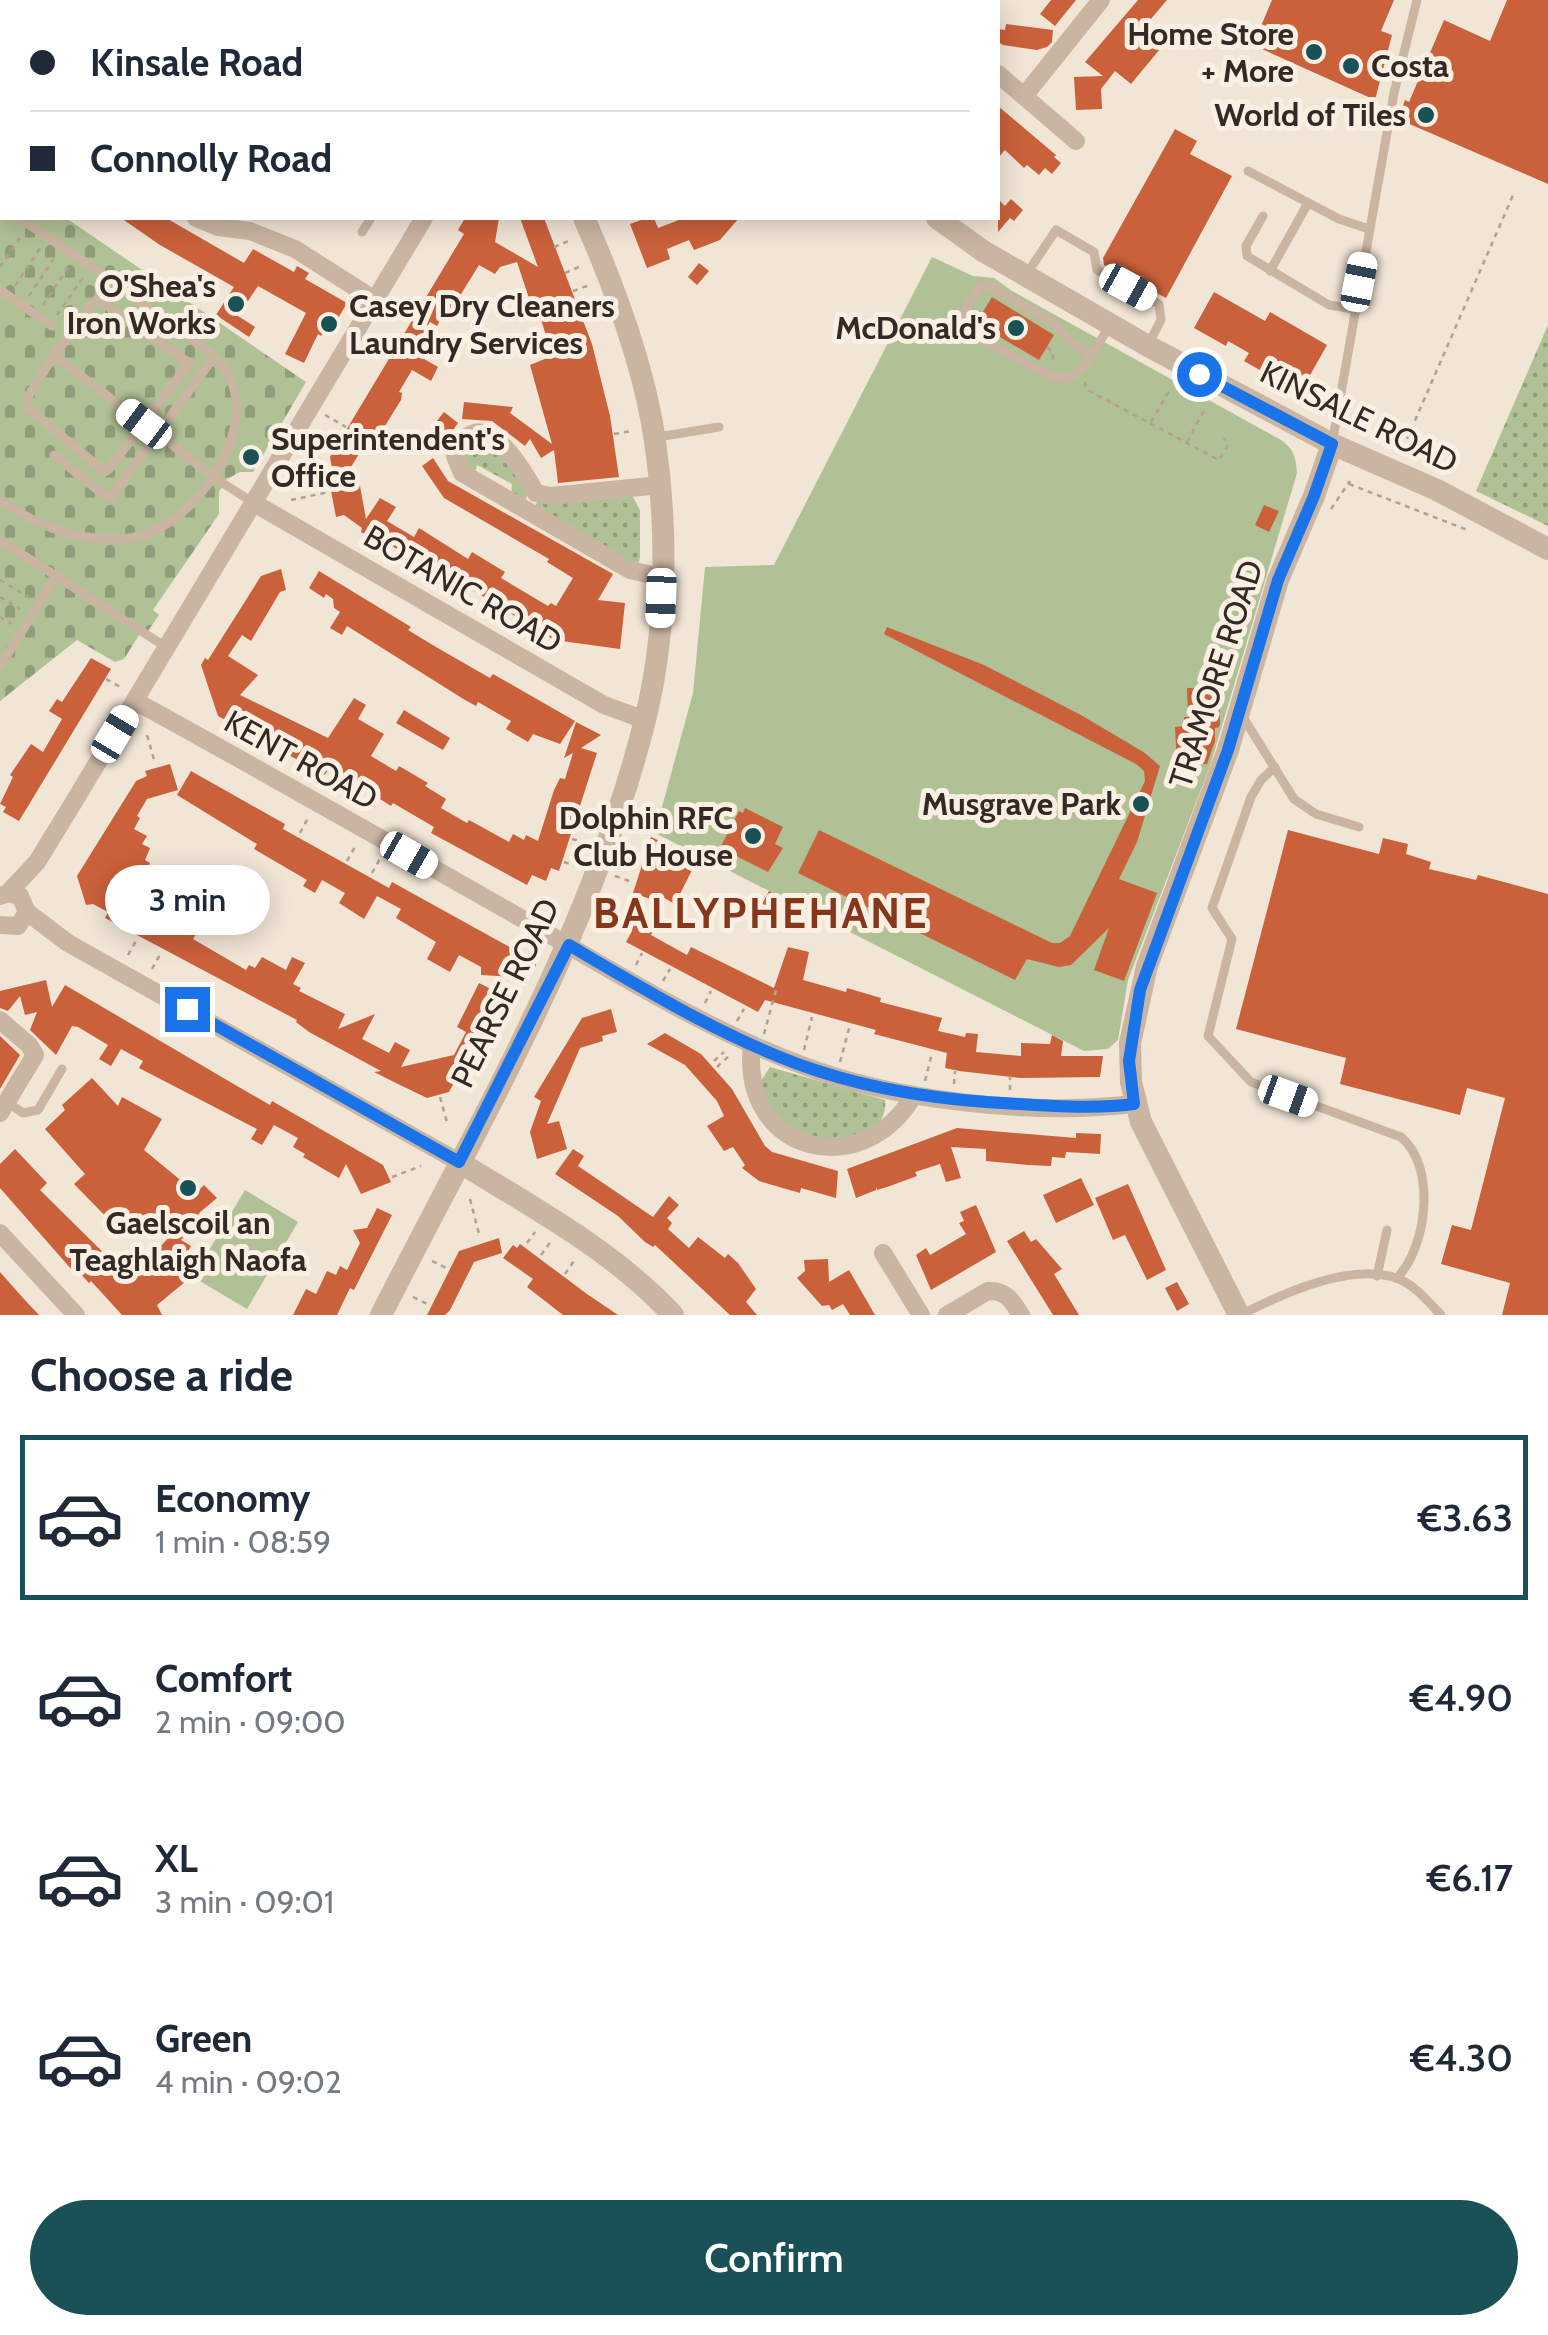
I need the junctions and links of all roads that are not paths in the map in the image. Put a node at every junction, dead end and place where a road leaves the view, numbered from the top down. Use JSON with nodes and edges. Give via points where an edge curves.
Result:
{"nodes":[{"id":1,"x":1101,"y":0,"type":"edge"},
{"id":2,"x":1417,"y":0,"type":"edge"},
{"id":3,"x":1000,"y":76,"type":"edge"},
{"id":4,"x":1024,"y":96,"type":"junction"},
{"id":5,"x":1076,"y":141,"type":"dead end"},
{"id":6,"x":1248,"y":171,"type":"dead end"},
{"id":7,"x":1308,"y":204,"type":"junction"},
{"id":8,"x":1263,"y":216,"type":"dead end"},
{"id":9,"x":22,"y":220,"type":"edge"},
{"id":10,"x":201,"y":220,"type":"edge"},
{"id":11,"x":370,"y":220,"type":"edge"},
{"id":12,"x":423,"y":220,"type":"edge"},
{"id":13,"x":586,"y":220,"type":"edge"},
{"id":14,"x":940,"y":220,"type":"edge"},
{"id":15,"x":1369,"y":229,"type":"junction"},
{"id":16,"x":362,"y":232,"type":"dead end"},
{"id":17,"x":1270,"y":270,"type":"junction"},
{"id":18,"x":1026,"y":276,"type":"junction"},
{"id":19,"x":4,"y":293,"type":"edge"},
{"id":20,"x":375,"y":300,"type":"junction"},
{"id":21,"x":1354,"y":309,"type":"junction"},
{"id":22,"x":1110,"y":324,"type":"junction"},
{"id":23,"x":51,"y":325,"type":"road end"},
{"id":24,"x":1148,"y":346,"type":"junction"},
{"id":25,"x":54,"y":356,"type":"junction"},
{"id":26,"x":214,"y":357,"type":"junction"},
{"id":27,"x":1088,"y":359,"type":"junction"},
{"id":28,"x":144,"y":424,"type":"junction"},
{"id":29,"x":719,"y":427,"type":"dead end"},
{"id":30,"x":158,"y":434,"type":"junction"},
{"id":31,"x":655,"y":437,"type":"junction"},
{"id":32,"x":1332,"y":444,"type":"junction"},
{"id":33,"x":54,"y":455,"type":"dead end"},
{"id":34,"x":214,"y":476,"type":"junction"},
{"id":35,"x":660,"y":486,"type":"junction"},
{"id":36,"x":0,"y":501,"type":"edge"},
{"id":37,"x":254,"y":503,"type":"junction"},
{"id":38,"x":0,"y":540,"type":"edge"},
{"id":39,"x":1548,"y":549,"type":"edge"},
{"id":40,"x":57,"y":576,"type":"junction"},
{"id":41,"x":662,"y":577,"type":"junction"},
{"id":42,"x":167,"y":648,"type":"junction"},
{"id":43,"x":0,"y":666,"type":"edge"},
{"id":44,"x":136,"y":701,"type":"junction"},
{"id":45,"x":1239,"y":712,"type":"junction"},
{"id":46,"x":645,"y":720,"type":"junction"},
{"id":47,"x":1275,"y":767,"type":"junction"},
{"id":48,"x":1360,"y":827,"type":"dead end"},
{"id":49,"x":36,"y":862,"type":"junction"},
{"id":50,"x":4,"y":894,"type":"edge"},
{"id":51,"x":14,"y":922,"type":"edge"},
{"id":52,"x":569,"y":945,"type":"junction"},
{"id":53,"x":0,"y":1020,"type":"edge"},
{"id":54,"x":751,"y":1044,"type":"junction"},
{"id":55,"x":62,"y":1069,"type":"dead end"},
{"id":56,"x":918,"y":1091,"type":"junction"},
{"id":57,"x":1134,"y":1104,"type":"junction"},
{"id":58,"x":4,"y":1108,"type":"edge"},
{"id":59,"x":459,"y":1162,"type":"junction"},
{"id":60,"x":1386,"y":1230,"type":"dead end"},
{"id":61,"x":0,"y":1233,"type":"edge"},
{"id":62,"x":883,"y":1253,"type":"dead end"},
{"id":63,"x":1377,"y":1276,"type":"junction"},
{"id":64,"x":1397,"y":1278,"type":"junction"},
{"id":65,"x":76,"y":1315,"type":"edge"},
{"id":66,"x":382,"y":1315,"type":"edge"},
{"id":67,"x":673,"y":1315,"type":"edge"},
{"id":68,"x":921,"y":1315,"type":"edge"},
{"id":69,"x":947,"y":1315,"type":"edge"},
{"id":70,"x":1021,"y":1315,"type":"edge"},
{"id":71,"x":1240,"y":1315,"type":"edge"},
{"id":72,"x":1441,"y":1315,"type":"edge"}],
"edges":[{"from":1,"to":4,"type":"street"},
{"from":2,"to":15,"type":"lane"},
{"from":3,"to":4,"type":"street"},
{"from":4,"to":5,"type":"street"},
{"from":6,"to":7,"type":"lane"},
{"from":7,"to":15,"type":"lane"},
{"from":7,"to":17,"type":"lane"},
{"from":8,"to":17,"type":"lane","via":[[1245,250]]},
{"from":9,"to":26,"type":"lane"},
{"from":10,"to":20,"type":"street","via":[[296,249]]},
{"from":11,"to":16,"type":"lane"},
{"from":12,"to":20,"type":"street"},
{"from":13,"to":31,"type":"street","name":"PEARSE ROAD","via":[[634,351]]},
{"from":14,"to":18,"type":"street","name":"KINSALE ROAD"},
{"from":15,"to":21,"type":"lane"},
{"from":17,"to":21,"type":"lane","via":[[1329,305]]},
{"from":18,"to":22,"type":"street","name":"KINSALE ROAD"},
{"from":18,"to":24,"type":"lane","via":[[1056,230],[1094,252],[1097,270],[1162,308]]},
{"from":19,"to":23,"type":"lane"},
{"from":20,"to":37,"type":"street"},
{"from":21,"to":32,"type":"lane"},
{"from":22,"to":24,"type":"street","name":"KINSALE ROAD"},
{"from":22,"to":27,"type":"lane"},
{"from":24,"to":32,"type":"street","name":"KINSALE ROAD"},
{"from":25,"to":28,"type":"lane"},
{"from":25,"to":28,"type":"lane","via":[[26,398],[28,408],[102,471]]},
{"from":25,"to":28,"type":"lane","via":[[96,299],[189,363]]},
{"from":26,"to":30,"type":"lane"},
{"from":26,"to":34,"type":"lane","via":[[230,378],[238,407],[229,452]]},
{"from":27,"to":27,"type":"lane","via":[[1055,324],[988,285],[980,286],[962,316],[965,332],[1054,377],[1074,376]]},
{"from":28,"to":30,"type":"lane"},
{"from":29,"to":31,"type":"lane"},
{"from":30,"to":33,"type":"lane","via":[[112,497]]},
{"from":30,"to":34,"type":"lane"},
{"from":31,"to":35,"type":"street","name":"PEARSE ROAD"},
{"from":32,"to":39,"type":"street","name":"KINSALE ROAD"},
{"from":32,"to":45,"type":"street","name":"TRAMORE ROAD","via":[[1278,580]]},
{"from":34,"to":36,"type":"lane","via":[[159,530],[130,538],[54,532]]},
{"from":34,"to":37,"type":"lane"},
{"from":35,"to":41,"type":"street","name":"PEARSE ROAD"},
{"from":35,"to":41,"type":"street","via":[[531,502],[630,570]]},
{"from":37,"to":42,"type":"street"},
{"from":37,"to":46,"type":"street","name":"BOTANIC ROAD","via":[[604,705]]},
{"from":38,"to":40,"type":"lane"},
{"from":40,"to":42,"type":"lane"},
{"from":40,"to":43,"type":"lane"},
{"from":41,"to":46,"type":"street","name":"PEARSE ROAD"},
{"from":42,"to":44,"type":"street"},
{"from":44,"to":49,"type":"street"},
{"from":44,"to":52,"type":"street","name":"KENT ROAD"},
{"from":45,"to":47,"type":"lane"},
{"from":45,"to":57,"type":"street","name":"TRAMORE ROAD","via":[[1140,990],[1129,1061]]},
{"from":46,"to":52,"type":"street","name":"PEARSE ROAD"},
{"from":47,"to":48,"type":"lane","via":[[1304,808]]},
{"from":47,"to":64,"type":"lane","via":[[1251,797],[1212,908],[1232,939],[1208,1036],[1251,1082],[1411,1146],[1424,1210],[1410,1260]]},
{"from":49,"to":50,"type":"street"},
{"from":49,"to":51,"type":"street"},
{"from":50,"to":51,"type":"street","via":[[20,896]]},
{"from":51,"to":59,"type":"street","via":[[66,941]]},
{"from":52,"to":54,"type":"street","name":"KENT ROAD"},
{"from":52,"to":59,"type":"street","name":"PEARSE ROAD"},
{"from":53,"to":58,"type":"street","via":[[35,1055]]},
{"from":54,"to":56,"type":"street","name":"KENT ROAD","via":[[819,1071]]},
{"from":54,"to":56,"type":"street","via":[[761,1108],[783,1134],[803,1142],[840,1146],[875,1136]]},
{"from":55,"to":58,"type":"lane","via":[[38,1110]]},
{"from":56,"to":57,"type":"street","name":"KENT ROAD","via":[[1027,1105]]},
{"from":57,"to":71,"type":"street","name":"TRAMORE ROAD"},
{"from":59,"to":66,"type":"street","name":"PEARSE ROAD"},
{"from":59,"to":67,"type":"street","via":[[588,1244]]},
{"from":60,"to":63,"type":"lane"},
{"from":61,"to":65,"type":"street"},
{"from":62,"to":68,"type":"street"},
{"from":63,"to":64,"type":"lane"},
{"from":63,"to":71,"type":"lane","via":[[1317,1281]]},
{"from":64,"to":72,"type":"lane"},
{"from":69,"to":70,"type":"street","via":[[992,1291],[1011,1299]]}]}
